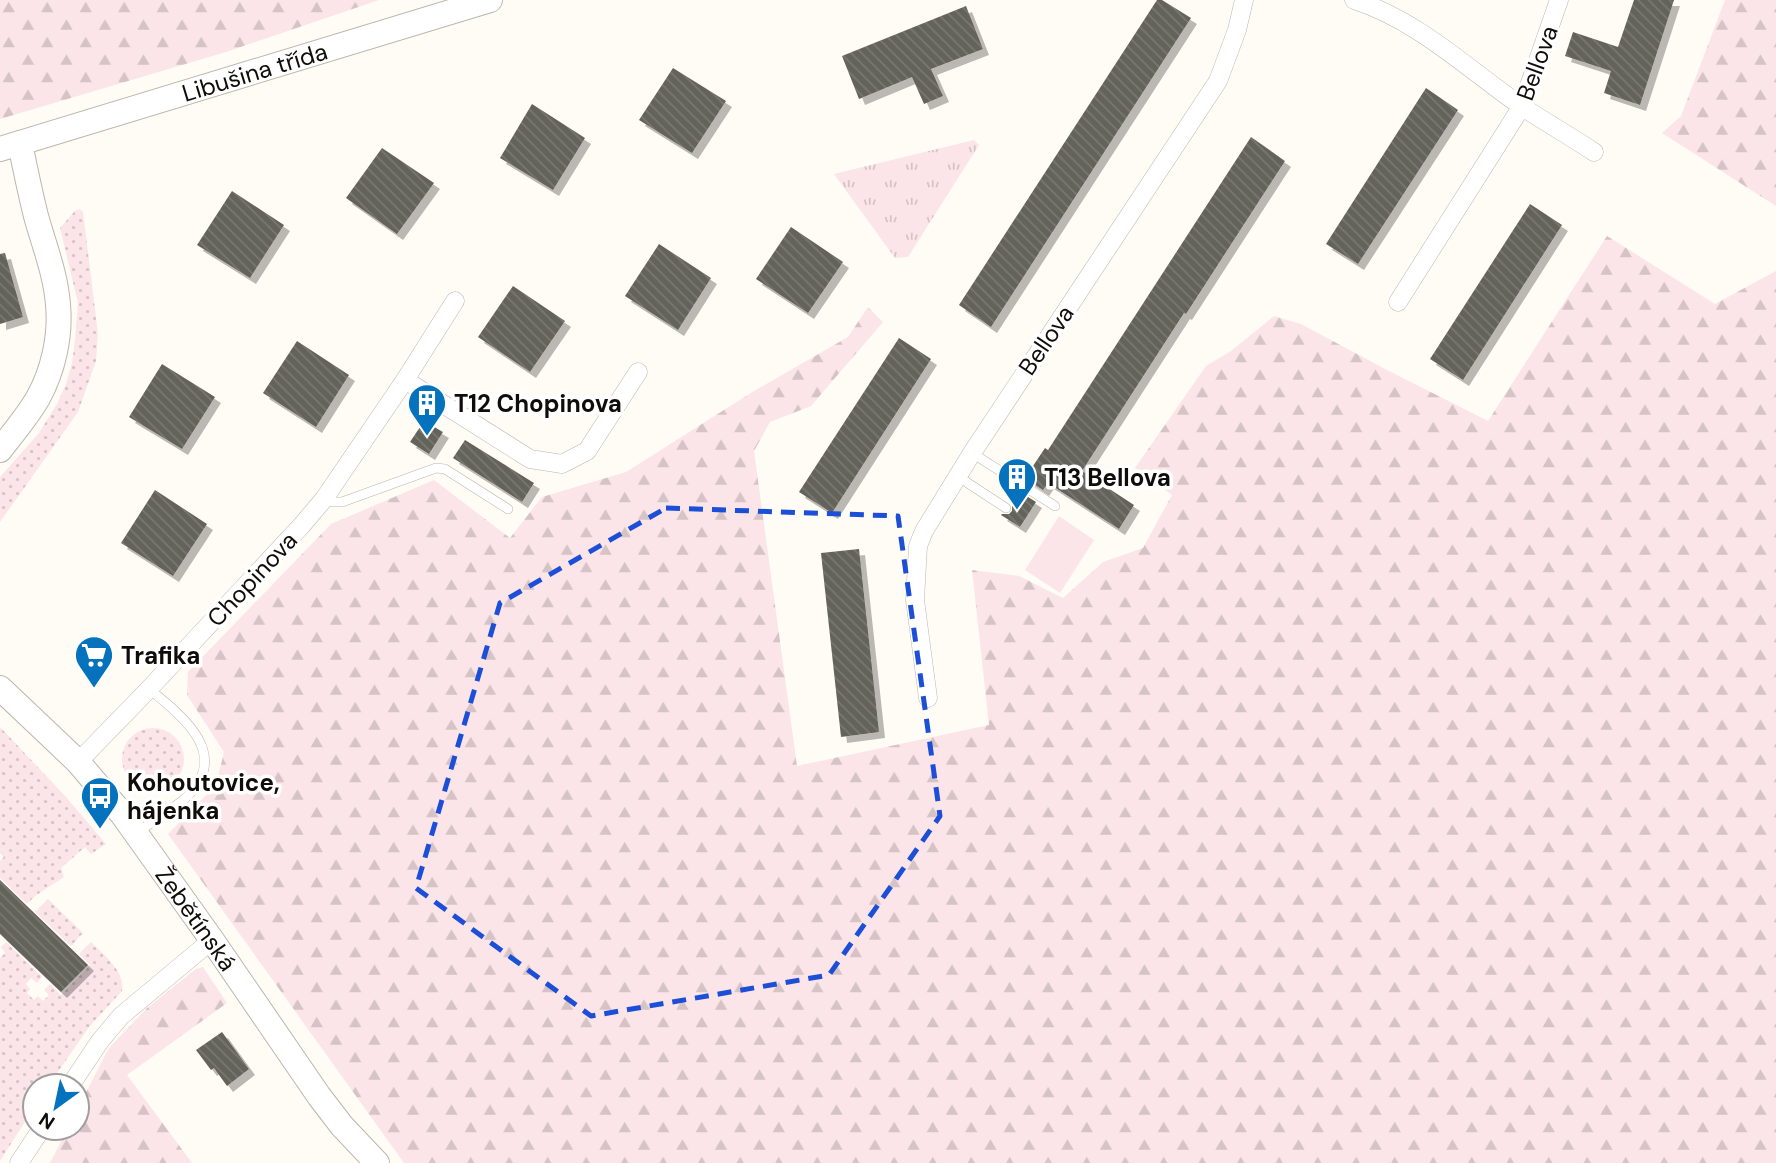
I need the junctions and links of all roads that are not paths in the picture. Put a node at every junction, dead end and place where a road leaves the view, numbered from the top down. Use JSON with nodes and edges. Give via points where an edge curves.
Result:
{"nodes":[{"id":1,"x":490,"y":0,"type":"edge"},
{"id":2,"x":1244,"y":0,"type":"edge"},
{"id":3,"x":1354,"y":0,"type":"edge"},
{"id":4,"x":1559,"y":0,"type":"edge"},
{"id":5,"x":1522,"y":106,"type":"junction"},
{"id":6,"x":10,"y":146,"type":"edge"},
{"id":7,"x":1594,"y":152,"type":"dead end"},
{"id":8,"x":455,"y":301,"type":"dead end"},
{"id":9,"x":1398,"y":302,"type":"dead end"},
{"id":10,"x":638,"y":372,"type":"dead end"},
{"id":11,"x":405,"y":380,"type":"junction"},
{"id":12,"x":0,"y":450,"type":"edge"},
{"id":13,"x":972,"y":453,"type":"junction"},
{"id":14,"x":957,"y":476,"type":"junction"},
{"id":15,"x":324,"y":499,"type":"junction"},
{"id":16,"x":1055,"y":506,"type":"dead end"},
{"id":17,"x":1006,"y":508,"type":"dead end"},
{"id":18,"x":508,"y":509,"type":"dead end"},
{"id":19,"x":0,"y":688,"type":"edge"},
{"id":20,"x":149,"y":689,"type":"junction"},
{"id":21,"x":928,"y":698,"type":"dead end"},
{"id":22,"x":78,"y":762,"type":"junction"},
{"id":23,"x":136,"y":833,"type":"junction"},
{"id":24,"x":212,"y":940,"type":"junction"},
{"id":25,"x":79,"y":1072,"type":"edge"},
{"id":26,"x":33,"y":1142,"type":"edge"},
{"id":27,"x":19,"y":1163,"type":"edge"},
{"id":28,"x":377,"y":1163,"type":"edge"}],
"edges":[{"from":1,"to":6,"type":"street","name":"Libušina třída"},
{"from":2,"to":13,"type":"street","name":"Bellova","via":[[1218,81]]},
{"from":3,"to":5,"type":"street","via":[[1418,32]]},
{"from":4,"to":5,"type":"street","name":"Bellova"},
{"from":5,"to":7,"type":"street"},
{"from":5,"to":9,"type":"street","name":"Bellova"},
{"from":6,"to":12,"type":"street","via":[[32,201],[59,306],[55,351],[44,386]]},
{"from":8,"to":11,"type":"street","name":"Chopinova"},
{"from":10,"to":11,"type":"street","via":[[587,451],[562,464],[530,459]]},
{"from":11,"to":15,"type":"street","name":"Chopinova"},
{"from":13,"to":14,"type":"street","name":"Bellova"},
{"from":13,"to":16,"type":"lane"},
{"from":14,"to":17,"type":"lane"},
{"from":14,"to":21,"type":"street","name":"Bellova","via":[[918,546],[915,600]]},
{"from":15,"to":18,"type":"lane","via":[[342,502],[444,468]]},
{"from":15,"to":20,"type":"street","name":"Chopinova"},
{"from":19,"to":22,"type":"street","name":"Žebětínská"},
{"from":20,"to":22,"type":"street","name":"Chopinova"},
{"from":20,"to":23,"type":"lane","via":[[197,735],[204,762],[196,785],[183,800]]},
{"from":22,"to":23,"type":"street","name":"Žebětínská"},
{"from":23,"to":24,"type":"street","name":"Žebětínská"},
{"from":24,"to":25,"type":"street","via":[[121,1016]]},
{"from":24,"to":28,"type":"street","name":"Žebětínská","via":[[319,1096]]},
{"from":26,"to":27,"type":"street"}]}
